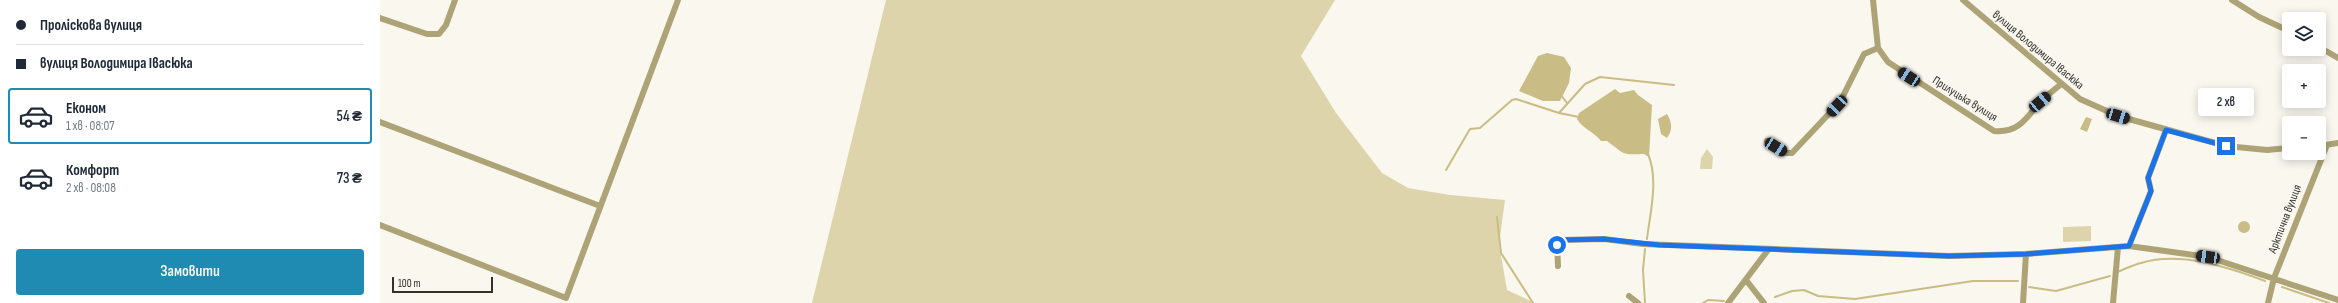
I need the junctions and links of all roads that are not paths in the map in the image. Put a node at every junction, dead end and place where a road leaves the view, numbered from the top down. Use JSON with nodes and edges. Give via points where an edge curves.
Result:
{"nodes":[{"id":1,"x":455,"y":0,"type":"edge"},
{"id":2,"x":678,"y":0,"type":"edge"},
{"id":3,"x":1873,"y":0,"type":"edge"},
{"id":4,"x":1963,"y":0,"type":"edge"},
{"id":5,"x":2232,"y":0,"type":"edge"},
{"id":6,"x":380,"y":18,"type":"edge"},
{"id":7,"x":2282,"y":28,"type":"edge"},
{"id":8,"x":1878,"y":48,"type":"junction"},
{"id":9,"x":2326,"y":51,"type":"edge"},
{"id":10,"x":2338,"y":58,"type":"edge"},
{"id":11,"x":2060,"y":85,"type":"junction"},
{"id":12,"x":380,"y":122,"type":"edge"},
{"id":13,"x":2166,"y":130,"type":"junction"},
{"id":14,"x":1767,"y":141,"type":"dead end"},
{"id":15,"x":2338,"y":143,"type":"edge"},
{"id":16,"x":2327,"y":145,"type":"joint"},
{"id":17,"x":2282,"y":148,"type":"edge"},
{"id":18,"x":600,"y":206,"type":"junction"},
{"id":19,"x":380,"y":226,"type":"edge"},
{"id":20,"x":2129,"y":246,"type":"junction"},
{"id":21,"x":2118,"y":247,"type":"junction"},
{"id":22,"x":1768,"y":250,"type":"junction"},
{"id":23,"x":2026,"y":254,"type":"junction"},
{"id":24,"x":1558,"y":266,"type":"dead end"},
{"id":25,"x":2274,"y":278,"type":"junction"},
{"id":26,"x":1746,"y":280,"type":"junction"},
{"id":27,"x":1629,"y":296,"type":"dead end"},
{"id":28,"x":2338,"y":300,"type":"edge"},
{"id":29,"x":1638,"y":303,"type":"edge"},
{"id":30,"x":1728,"y":303,"type":"edge"},
{"id":31,"x":1764,"y":303,"type":"edge"},
{"id":32,"x":2023,"y":303,"type":"edge"},
{"id":33,"x":2113,"y":303,"type":"edge"},
{"id":34,"x":2268,"y":303,"type":"edge"}],
"edges":[{"from":1,"to":6,"type":"street","via":[[446,25],[439,34],[427,34]]},
{"from":2,"to":18,"type":"street"},
{"from":3,"to":8,"type":"street"},
{"from":4,"to":11,"type":"street","name":"вулиця Володимира Івасюка"},
{"from":5,"to":7,"type":"street"},
{"from":8,"to":11,"type":"street","name":"Прилуцька вулиця","via":[[1888,62],[1994,131],[2012,131],[2020,126],[2040,102]]},
{"from":8,"to":14,"type":"street","via":[[1864,54],[1840,102],[1794,152],[1788,154]]},
{"from":9,"to":10,"type":"street"},
{"from":11,"to":13,"type":"street","name":"вулиця Володимира Івасюка","via":[[2080,99],[2111,113]]},
{"from":12,"to":18,"type":"street"},
{"from":13,"to":17,"type":"street","name":"вулиця Володимира Івасюка","via":[[2246,150]]},
{"from":13,"to":20,"type":"street","via":[[2148,178],[2151,191]]},
{"from":15,"to":16,"type":"street"},
{"from":16,"to":25,"type":"street","name":"Арктична вулиця"},
{"from":18,"to":19,"type":"street","via":[[566,298]]},
{"from":20,"to":21,"type":"street"},
{"from":20,"to":25,"type":"street","via":[[2208,257]]},
{"from":21,"to":23,"type":"street"},
{"from":21,"to":33,"type":"street"},
{"from":22,"to":23,"type":"street","via":[[1949,256]]},
{"from":22,"to":24,"type":"street","via":[[1643,244],[1604,239],[1560,240],[1557,245]]},
{"from":22,"to":26,"type":"street"},
{"from":23,"to":32,"type":"street"},
{"from":25,"to":28,"type":"street"},
{"from":25,"to":34,"type":"street","name":"Арктична вулиця"},
{"from":26,"to":30,"type":"street"},
{"from":26,"to":31,"type":"street"},
{"from":27,"to":29,"type":"street"}]}
